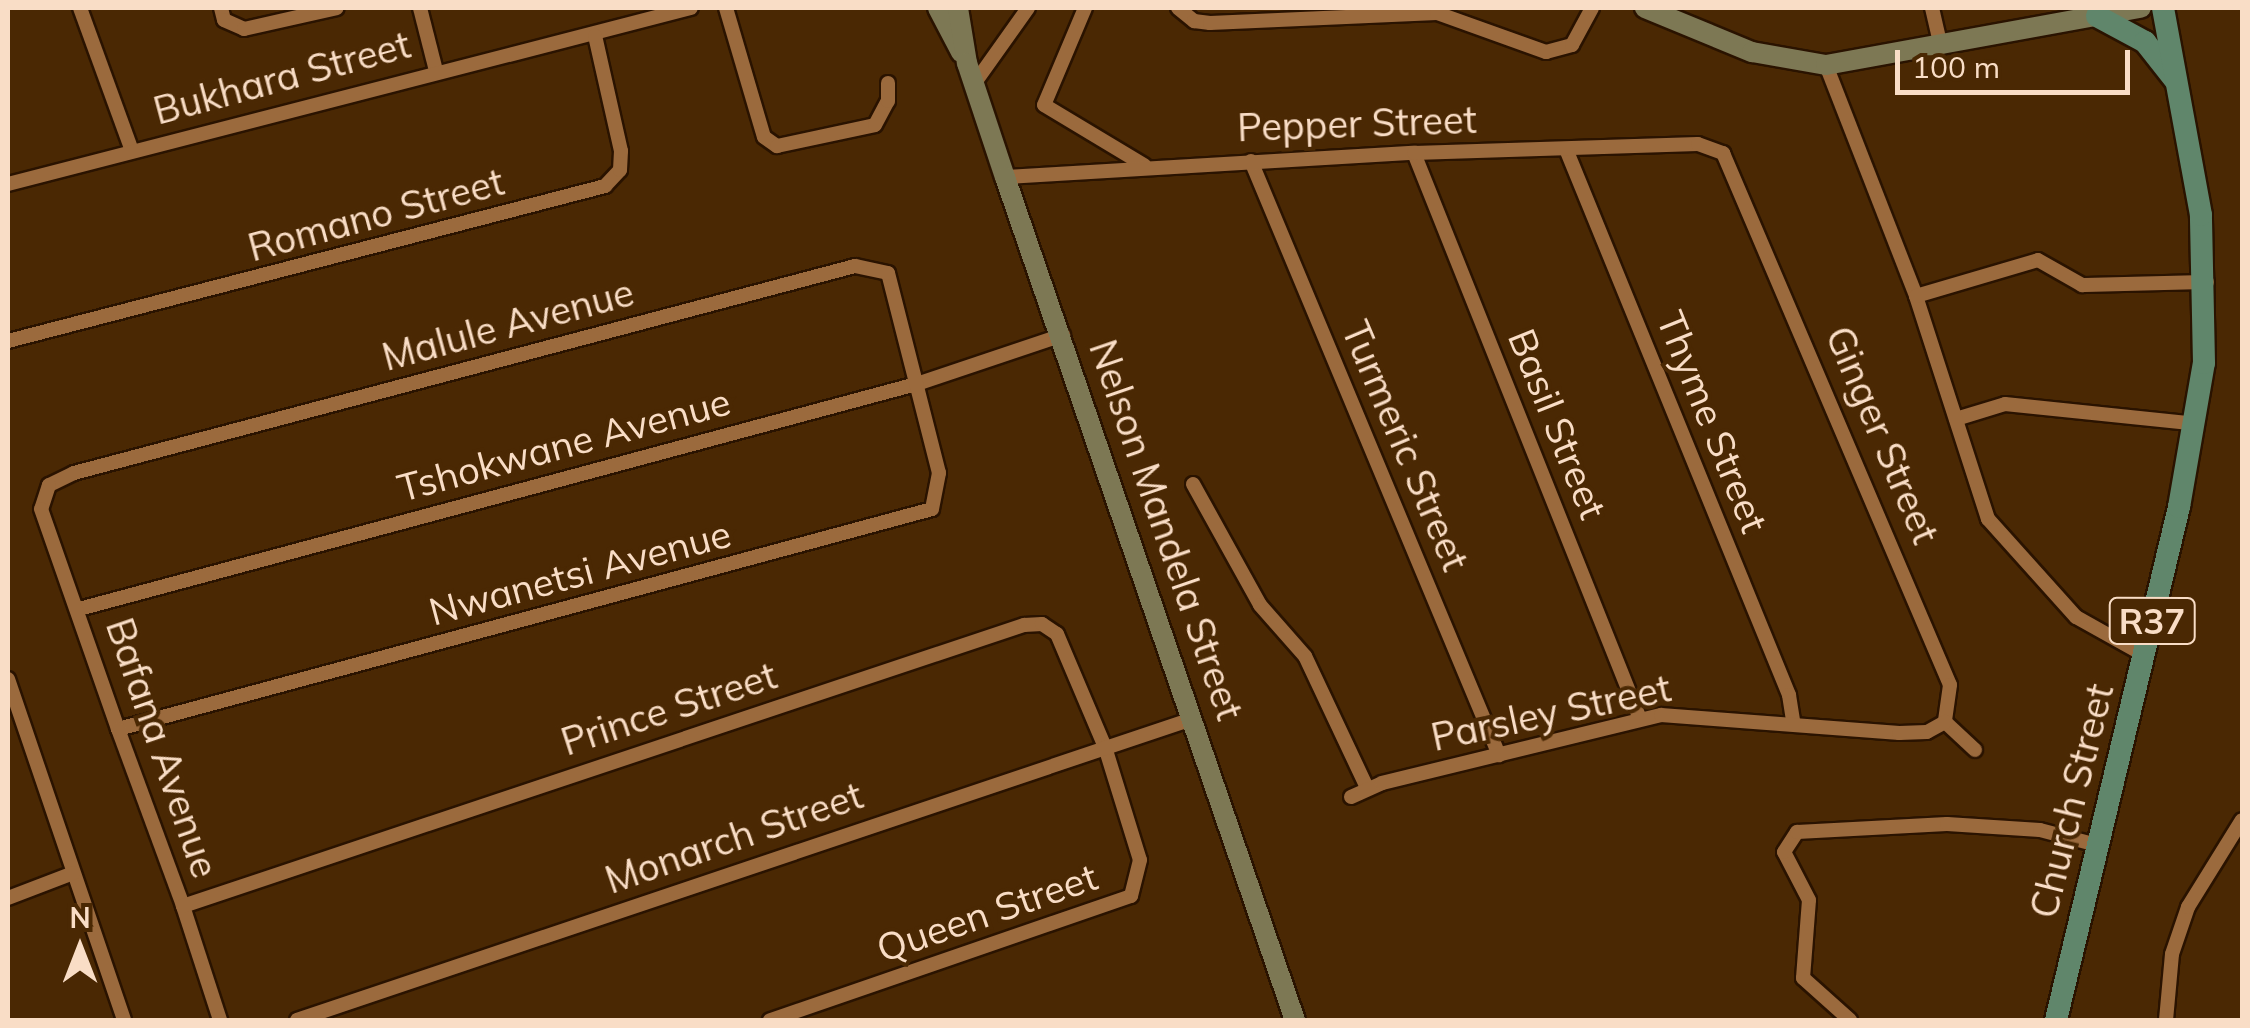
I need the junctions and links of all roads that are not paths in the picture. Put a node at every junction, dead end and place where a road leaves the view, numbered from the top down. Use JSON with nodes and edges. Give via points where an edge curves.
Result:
{"nodes":[{"id":1,"x":80,"y":8,"type":"edge"},
{"id":2,"x":221,"y":8,"type":"edge"},
{"id":3,"x":337,"y":8,"type":"edge"},
{"id":4,"x":420,"y":8,"type":"edge"},
{"id":5,"x":690,"y":8,"type":"edge"},
{"id":6,"x":726,"y":8,"type":"edge"},
{"id":7,"x":938,"y":8,"type":"edge"},
{"id":8,"x":958,"y":8,"type":"edge"},
{"id":9,"x":1028,"y":8,"type":"edge"},
{"id":10,"x":1085,"y":8,"type":"edge"},
{"id":11,"x":1178,"y":8,"type":"edge"},
{"id":12,"x":1592,"y":8,"type":"edge"},
{"id":13,"x":1646,"y":8,"type":"edge"},
{"id":14,"x":1932,"y":8,"type":"edge"},
{"id":15,"x":2140,"y":8,"type":"edge"},
{"id":16,"x":2163,"y":8,"type":"edge"},
{"id":17,"x":2096,"y":16,"type":"junction"},
{"id":18,"x":596,"y":36,"type":"junction"},
{"id":19,"x":1941,"y":46,"type":"junction"},
{"id":20,"x":967,"y":63,"type":"junction"},
{"id":21,"x":1826,"y":65,"type":"junction"},
{"id":22,"x":436,"y":71,"type":"junction"},
{"id":23,"x":888,"y":83,"type":"dead end"},
{"id":24,"x":974,"y":84,"type":"junction"},
{"id":25,"x":2180,"y":87,"type":"junction"},
{"id":26,"x":1712,"y":146,"type":"joint"},
{"id":27,"x":1566,"y":149,"type":"junction"},
{"id":28,"x":132,"y":151,"type":"junction"},
{"id":29,"x":1414,"y":154,"type":"junction"},
{"id":30,"x":1251,"y":161,"type":"junction"},
{"id":31,"x":1145,"y":166,"type":"junction"},
{"id":32,"x":1005,"y":177,"type":"junction"},
{"id":33,"x":8,"y":184,"type":"edge"},
{"id":34,"x":2207,"y":282,"type":"junction"},
{"id":35,"x":1916,"y":296,"type":"junction"},
{"id":36,"x":1062,"y":335,"type":"junction"},
{"id":37,"x":8,"y":340,"type":"edge"},
{"id":38,"x":920,"y":383,"type":"junction"},
{"id":39,"x":1956,"y":420,"type":"junction"},
{"id":40,"x":2197,"y":424,"type":"junction"},
{"id":41,"x":1194,"y":484,"type":"dead end"},
{"id":42,"x":42,"y":498,"type":"joint"},
{"id":43,"x":79,"y":609,"type":"junction"},
{"id":44,"x":2144,"y":655,"type":"junction"},
{"id":45,"x":8,"y":679,"type":"edge"},
{"id":46,"x":1192,"y":718,"type":"junction"},
{"id":47,"x":1640,"y":719,"type":"junction"},
{"id":48,"x":1793,"y":722,"type":"junction"},
{"id":49,"x":1946,"y":722,"type":"junction"},
{"id":50,"x":118,"y":729,"type":"junction"},
{"id":51,"x":1104,"y":747,"type":"junction"},
{"id":52,"x":1975,"y":750,"type":"dead end"},
{"id":53,"x":1499,"y":755,"type":"junction"},
{"id":54,"x":1367,"y":788,"type":"junction"},
{"id":55,"x":1350,"y":797,"type":"dead end"},
{"id":56,"x":2242,"y":820,"type":"edge"},
{"id":57,"x":2097,"y":845,"type":"junction"},
{"id":58,"x":73,"y":873,"type":"junction"},
{"id":59,"x":8,"y":898,"type":"edge"},
{"id":60,"x":183,"y":906,"type":"junction"},
{"id":61,"x":124,"y":1020,"type":"edge"},
{"id":62,"x":220,"y":1020,"type":"edge"},
{"id":63,"x":297,"y":1020,"type":"edge"},
{"id":64,"x":770,"y":1020,"type":"edge"},
{"id":65,"x":1295,"y":1020,"type":"edge"},
{"id":66,"x":1850,"y":1020,"type":"edge"},
{"id":67,"x":2056,"y":1020,"type":"edge"},
{"id":68,"x":2166,"y":1020,"type":"edge"}],
"edges":[{"from":1,"to":28,"type":"street"},
{"from":2,"to":3,"type":"street","via":[[224,20],[244,28]]},
{"from":4,"to":22,"type":"street"},
{"from":5,"to":18,"type":"street","name":"Bukhara Street"},
{"from":6,"to":23,"type":"street","via":[[764,137],[777,146],[875,124]]},
{"from":7,"to":20,"type":"street","name":"Nelson Mandela Street"},
{"from":8,"to":20,"type":"street","name":"Nelson Mandela Street"},
{"from":9,"to":24,"type":"street"},
{"from":10,"to":31,"type":"street","via":[[1044,105]]},
{"from":11,"to":12,"type":"street","via":[[1210,23],[1437,13],[1546,52],[1572,45]]},
{"from":13,"to":21,"type":"street","via":[[1752,52]]},
{"from":14,"to":19,"type":"street"},
{"from":15,"to":17,"type":"street"},
{"from":16,"to":25,"type":"main road","name":"Church Street","number":"R37"},
{"from":17,"to":19,"type":"street"},
{"from":17,"to":25,"type":"main road","via":[[2145,42]]},
{"from":18,"to":22,"type":"street","name":"Bukhara Street"},
{"from":18,"to":37,"type":"street","name":"Romano Street","via":[[621,151],[620,170],[605,186]]},
{"from":19,"to":21,"type":"street"},
{"from":20,"to":24,"type":"street","name":"Nelson Mandela Street"},
{"from":21,"to":35,"type":"street"},
{"from":22,"to":28,"type":"street","name":"Bukhara Street"},
{"from":24,"to":32,"type":"street","name":"Nelson Mandela Street"},
{"from":25,"to":34,"type":"main road","name":"Church Street","number":"R37"},
{"from":26,"to":27,"type":"street","name":"Pepper Street"},
{"from":26,"to":49,"type":"street","name":"Ginger Street","via":[[1732,162],[1950,685]]},
{"from":27,"to":29,"type":"street","name":"Pepper Street"},
{"from":27,"to":48,"type":"street","name":"Thyme Street","via":[[1788,695]]},
{"from":28,"to":33,"type":"street","name":"Bukhara Street"},
{"from":29,"to":30,"type":"street","name":"Pepper Street"},
{"from":29,"to":47,"type":"street","name":"Basil Street"},
{"from":30,"to":31,"type":"street","name":"Pepper Street"},
{"from":30,"to":53,"type":"street","name":"Turmeric Street"},
{"from":31,"to":32,"type":"street","name":"Pepper Street"},
{"from":32,"to":36,"type":"street","name":"Nelson Mandela Street"},
{"from":34,"to":35,"type":"street","via":[[2082,285],[2038,260]]},
{"from":34,"to":40,"type":"main road","name":"Church Street","number":"R37"},
{"from":35,"to":39,"type":"street"},
{"from":36,"to":38,"type":"street","name":"Tshokwane Avenue"},
{"from":36,"to":46,"type":"street","name":"Nelson Mandela Street"},
{"from":38,"to":42,"type":"street","name":"Malule Avenue","via":[[896,287],[888,273],[855,266],[74,473],[49,485]]},
{"from":38,"to":43,"type":"street","name":"Tshokwane Avenue"},
{"from":38,"to":50,"type":"street","name":"Nwanetsi Avenue","via":[[939,490],[932,509],[913,518]]},
{"from":39,"to":40,"type":"street","via":[[2005,404]]},
{"from":39,"to":44,"type":"street","via":[[1988,519],[2076,616]]},
{"from":40,"to":44,"type":"main road","name":"Church Street","number":"R37"},
{"from":41,"to":54,"type":"street","via":[[1260,605],[1305,656]]},
{"from":42,"to":43,"type":"street","name":"Bafana Avenue"},
{"from":43,"to":50,"type":"street","name":"Bafana Avenue"},
{"from":44,"to":57,"type":"main road","name":"Church Street","number":"R37"},
{"from":45,"to":58,"type":"street"},
{"from":46,"to":51,"type":"street","name":"Monarch Street"},
{"from":46,"to":65,"type":"street","name":"Nelson Mandela Street"},
{"from":47,"to":48,"type":"street","name":"Parsley Street","via":[[1678,714]]},
{"from":47,"to":53,"type":"street","name":"Parsley Street"},
{"from":48,"to":49,"type":"street","name":"Parsley Street","via":[[1899,733],[1927,732]]},
{"from":49,"to":52,"type":"street"},
{"from":50,"to":60,"type":"street","name":"Bafana Avenue"},
{"from":51,"to":60,"type":"street","name":"Prince Street","via":[[1057,634],[1042,624],[1024,625]]},
{"from":51,"to":63,"type":"street","name":"Monarch Street"},
{"from":51,"to":64,"type":"street","name":"Queen Street","via":[[1140,860],[1132,896]]},
{"from":53,"to":54,"type":"street","name":"Parsley Street"},
{"from":54,"to":55,"type":"street","name":"Parsley Street"},
{"from":56,"to":68,"type":"street","via":[[2188,907],[2172,954]]},
{"from":57,"to":66,"type":"street","via":[[2040,830],[1947,824],[1797,832],[1784,852],[1809,900],[1802,978]]},
{"from":57,"to":67,"type":"main road","name":"Church Street","number":"R37"},
{"from":58,"to":59,"type":"street"},
{"from":58,"to":61,"type":"street"},
{"from":60,"to":62,"type":"street","name":"Bafana Avenue"}]}
